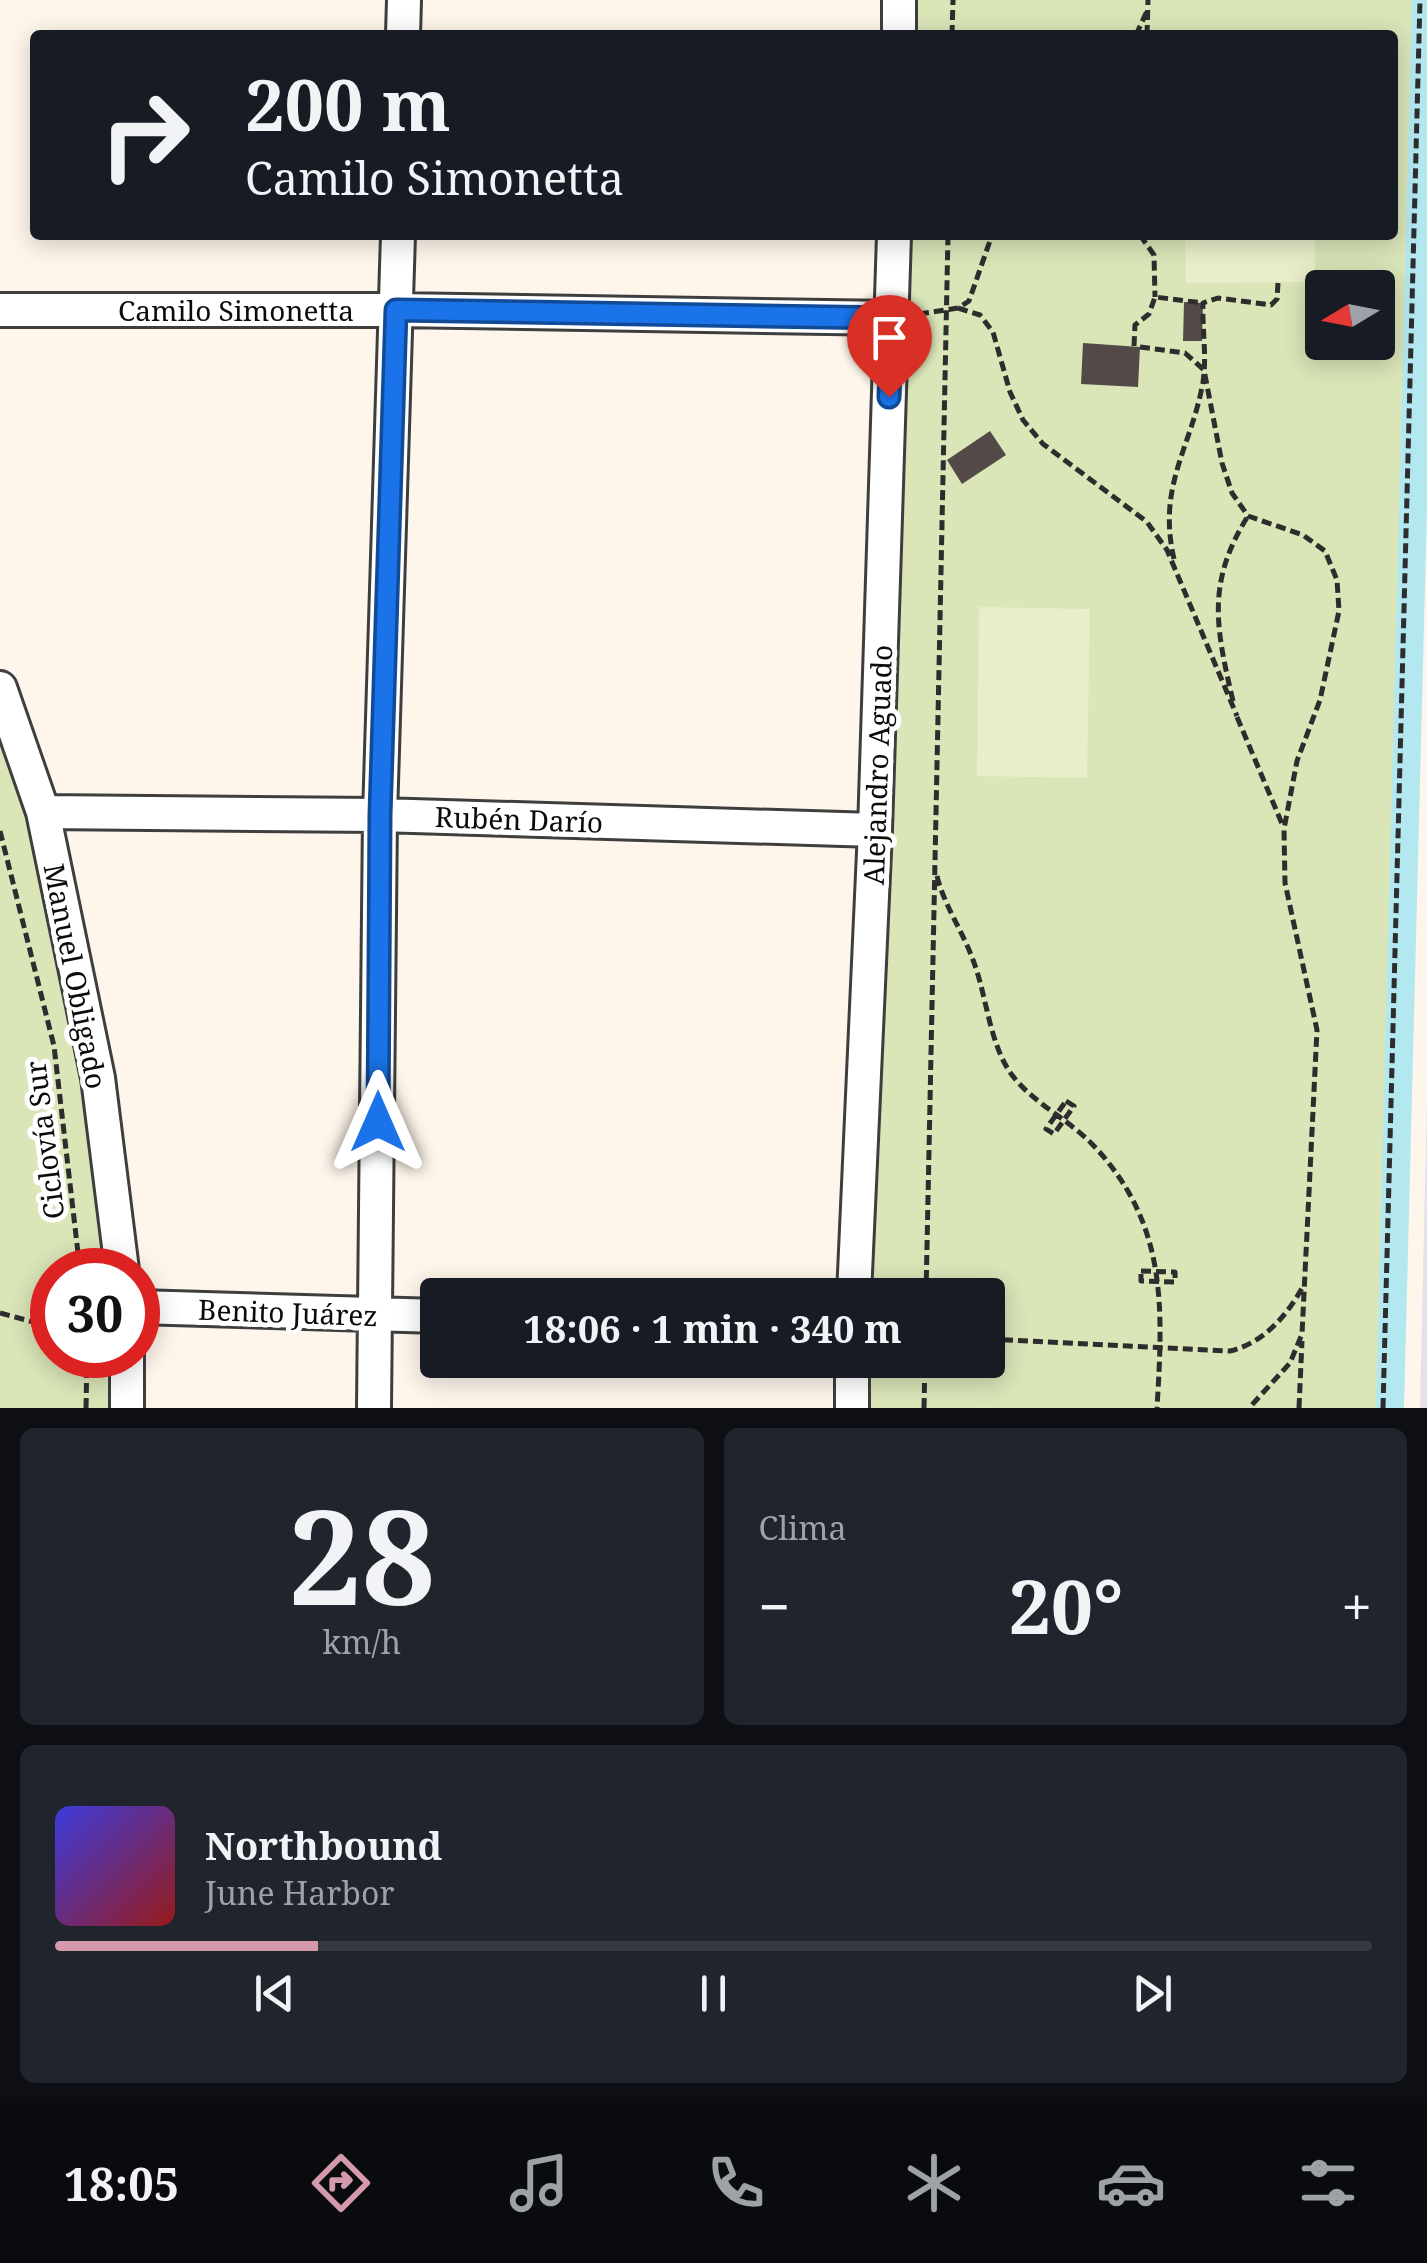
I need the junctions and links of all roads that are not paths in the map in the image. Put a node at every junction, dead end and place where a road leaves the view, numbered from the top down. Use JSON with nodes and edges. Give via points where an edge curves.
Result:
{"nodes":[{"id":1,"x":404,"y":0,"type":"edge"},
{"id":2,"x":899,"y":0,"type":"edge"},
{"id":3,"x":404,"y":30,"type":"edge"},
{"id":4,"x":898,"y":30,"type":"edge"},
{"id":5,"x":398,"y":240,"type":"edge"},
{"id":6,"x":894,"y":240,"type":"edge"},
{"id":7,"x":0,"y":310,"type":"edge"},
{"id":8,"x":396,"y":310,"type":"junction"},
{"id":9,"x":892,"y":318,"type":"junction"},
{"id":10,"x":0,"y":688,"type":"edge"},
{"id":11,"x":43,"y":812,"type":"junction"},
{"id":12,"x":380,"y":815,"type":"junction"},
{"id":13,"x":875,"y":830,"type":"junction"},
{"id":14,"x":119,"y":1248,"type":"edge"},
{"id":15,"x":855,"y":1278,"type":"edge"},
{"id":16,"x":160,"y":1308,"type":"edge"},
{"id":17,"x":376,"y":1314,"type":"junction"},
{"id":18,"x":420,"y":1315,"type":"edge"},
{"id":19,"x":126,"y":1378,"type":"edge"},
{"id":20,"x":852,"y":1378,"type":"edge"},
{"id":21,"x":127,"y":1408,"type":"edge"},
{"id":22,"x":374,"y":1408,"type":"edge"},
{"id":23,"x":852,"y":1408,"type":"edge"}],
"edges":[{"from":1,"to":3,"type":"street"},
{"from":2,"to":4,"type":"street"},
{"from":5,"to":8,"type":"street"},
{"from":6,"to":9,"type":"street","name":"Alejandro Aguado"},
{"from":7,"to":8,"type":"street","name":"Camilo Simonetta"},
{"from":8,"to":9,"type":"street","name":"Camilo Simonetta"},
{"from":8,"to":12,"type":"street"},
{"from":9,"to":13,"type":"street","name":"Alejandro Aguado"},
{"from":10,"to":11,"type":"street","name":"Manuel Obligado"},
{"from":11,"to":12,"type":"street","name":"Rubén Darío"},
{"from":11,"to":14,"type":"street","name":"Manuel Obligado","via":[[98,1078]]},
{"from":12,"to":13,"type":"street","name":"Rubén Darío"},
{"from":12,"to":17,"type":"street"},
{"from":13,"to":15,"type":"street","name":"Alejandro Aguado"},
{"from":16,"to":17,"type":"street","name":"Benito Juárez"},
{"from":17,"to":18,"type":"street","name":"Benito Juárez"},
{"from":17,"to":22,"type":"street"},
{"from":19,"to":21,"type":"street"},
{"from":20,"to":23,"type":"street"}]}
